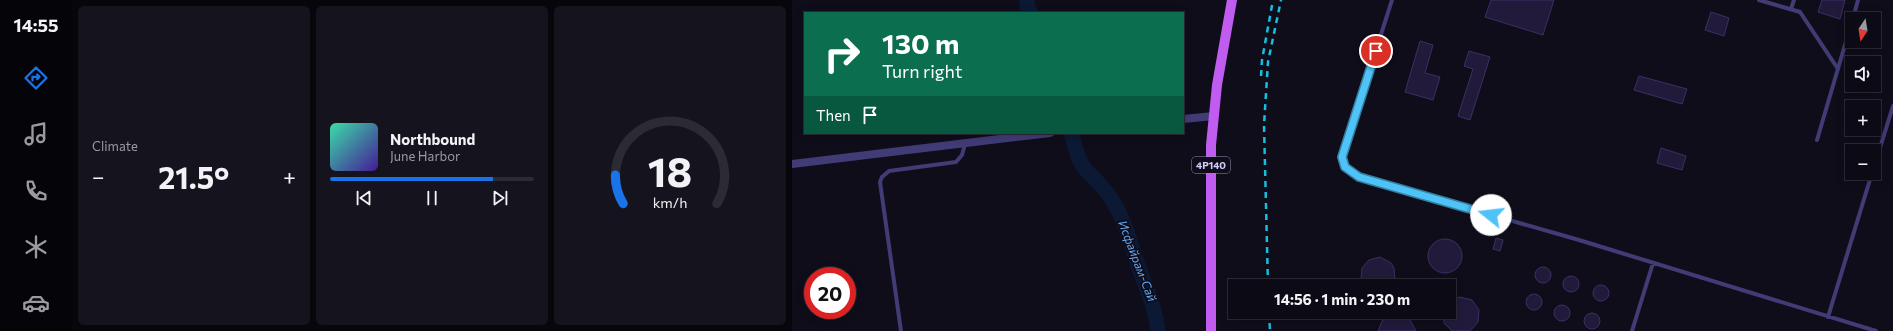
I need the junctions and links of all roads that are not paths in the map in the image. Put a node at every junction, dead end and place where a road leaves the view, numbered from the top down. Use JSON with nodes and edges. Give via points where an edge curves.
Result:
{"nodes":[{"id":1,"x":1232,"y":0,"type":"edge"},
{"id":2,"x":1392,"y":0,"type":"edge"},
{"id":3,"x":1759,"y":0,"type":"edge"},
{"id":4,"x":1794,"y":0,"type":"edge"},
{"id":5,"x":1858,"y":0,"type":"edge"},
{"id":6,"x":1791,"y":9,"type":"junction"},
{"id":7,"x":1854,"y":12,"type":"edge"},
{"id":8,"x":1845,"y":44,"type":"edge"},
{"id":9,"x":1838,"y":69,"type":"junction"},
{"id":10,"x":1893,"y":106,"type":"edge"},
{"id":11,"x":1214,"y":116,"type":"junction"},
{"id":12,"x":1184,"y":119,"type":"edge"},
{"id":13,"x":1039,"y":134,"type":"edge"},
{"id":14,"x":1817,"y":140,"type":"dead end"},
{"id":15,"x":965,"y":143,"type":"junction"},
{"id":16,"x":1881,"y":145,"type":"edge"},
{"id":17,"x":792,"y":164,"type":"edge"},
{"id":18,"x":1870,"y":180,"type":"edge"},
{"id":19,"x":1653,"y":263,"type":"junction"},
{"id":20,"x":1828,"y":317,"type":"junction"},
{"id":21,"x":901,"y":331,"type":"edge"},
{"id":22,"x":1211,"y":331,"type":"edge"},
{"id":23,"x":1632,"y":331,"type":"edge"},
{"id":24,"x":1876,"y":331,"type":"edge"}],
"edges":[{"from":1,"to":11,"type":"main road","number":"4P140"},
{"from":2,"to":19,"type":"lane","via":[[1342,157],[1345,167],[1359,177]]},
{"from":3,"to":6,"type":"lane"},
{"from":4,"to":6,"type":"lane"},
{"from":5,"to":7,"type":"lane"},
{"from":6,"to":9,"type":"lane","via":[[1800,12]]},
{"from":8,"to":9,"type":"lane"},
{"from":9,"to":14,"type":"lane"},
{"from":10,"to":16,"type":"lane"},
{"from":11,"to":12,"type":"street"},
{"from":11,"to":22,"type":"main road","number":"4P140","via":[[1211,146]]},
{"from":13,"to":15,"type":"street"},
{"from":15,"to":17,"type":"street"},
{"from":15,"to":21,"type":"lane","via":[[962,155],[956,162],[889,171],[880,182]]},
{"from":18,"to":20,"type":"lane"},
{"from":19,"to":20,"type":"lane"},
{"from":19,"to":23,"type":"lane"},
{"from":20,"to":24,"type":"lane"}]}
